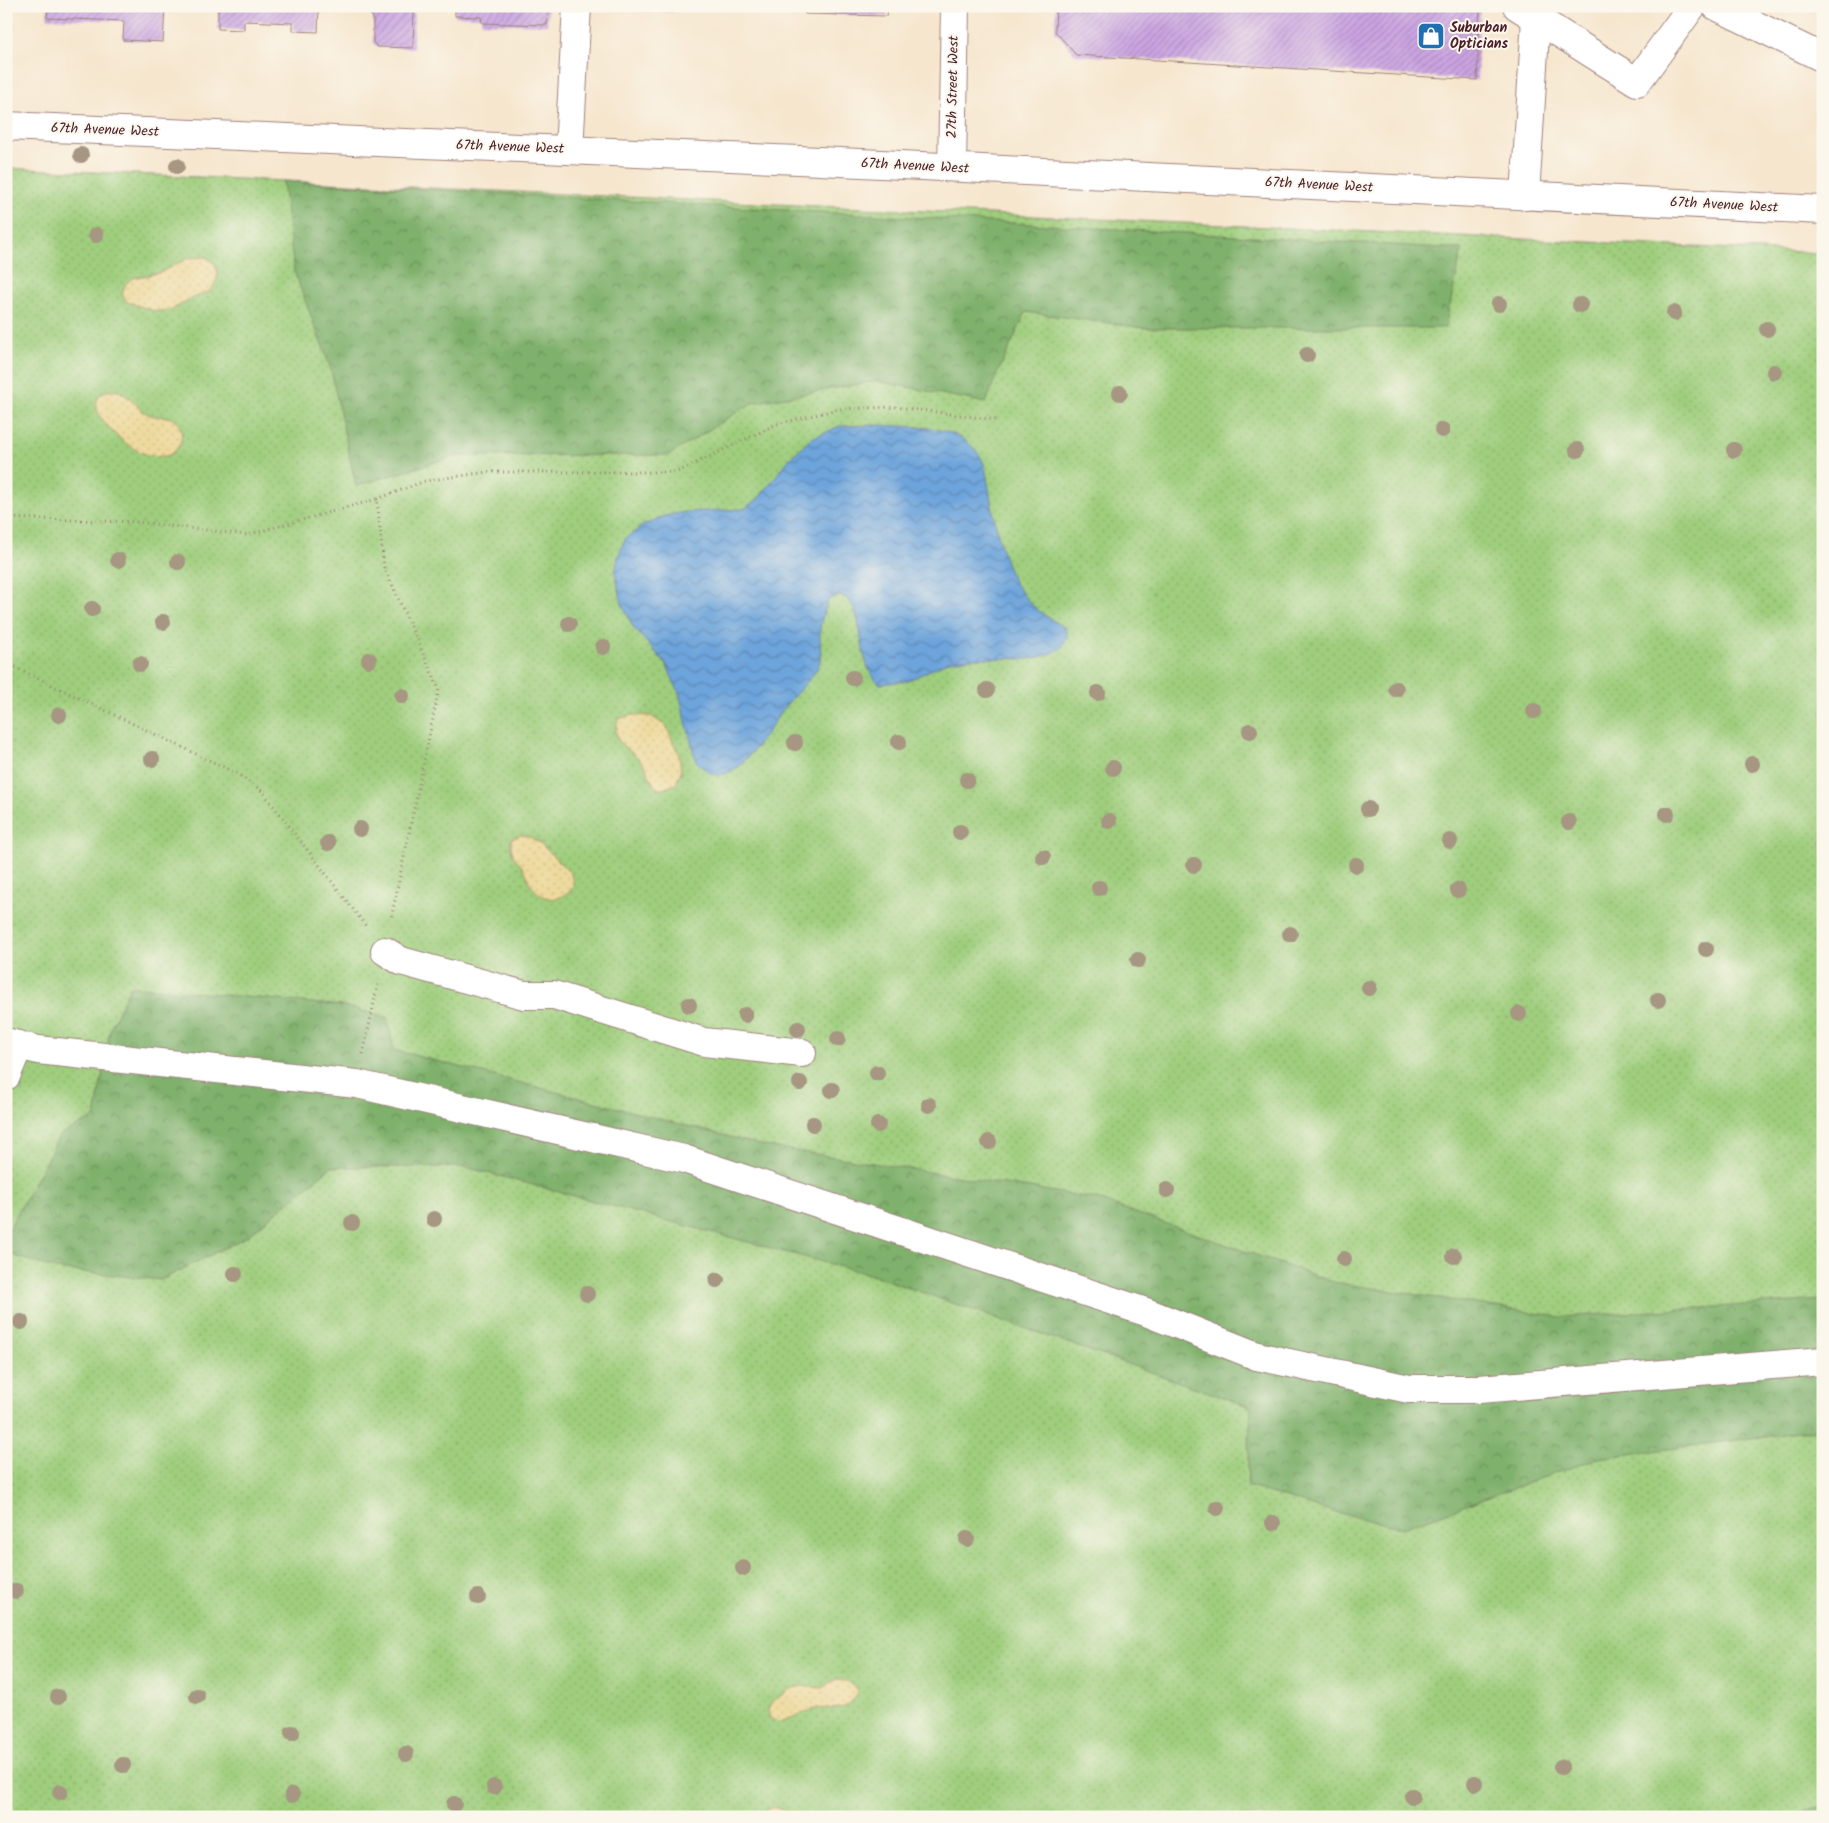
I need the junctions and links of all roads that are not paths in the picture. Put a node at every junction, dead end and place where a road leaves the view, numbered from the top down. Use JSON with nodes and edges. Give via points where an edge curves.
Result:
{"nodes":[{"id":1,"x":577,"y":6,"type":"edge"},
{"id":2,"x":955,"y":6,"type":"edge"},
{"id":3,"x":1692,"y":6,"type":"edge"},
{"id":4,"x":1716,"y":6,"type":"edge"},
{"id":5,"x":1527,"y":12,"type":"edge"},
{"id":6,"x":1823,"y":58,"type":"edge"},
{"id":7,"x":6,"y":126,"type":"edge"},
{"id":8,"x":569,"y":150,"type":"junction"},
{"id":9,"x":952,"y":168,"type":"junction"},
{"id":10,"x":1525,"y":196,"type":"junction"},
{"id":11,"x":1823,"y":210,"type":"edge"},
{"id":12,"x":385,"y":951,"type":"road end"},
{"id":13,"x":13,"y":1043,"type":"edge"},
{"id":14,"x":802,"y":1053,"type":"dead end"},
{"id":15,"x":6,"y":1076,"type":"edge"},
{"id":16,"x":1823,"y":1361,"type":"edge"}],
"edges":[{"from":1,"to":8,"type":"street"},
{"from":2,"to":9,"type":"street","name":"27th Street West"},
{"from":3,"to":5,"type":"street","via":[[1637,82]]},
{"from":4,"to":6,"type":"street"},
{"from":5,"to":10,"type":"street"},
{"from":7,"to":8,"type":"street","name":"67th Avenue West"},
{"from":8,"to":9,"type":"street","name":"67th Avenue West"},
{"from":9,"to":10,"type":"street","name":"67th Avenue West"},
{"from":10,"to":11,"type":"street","name":"67th Avenue West"},
{"from":12,"to":14,"type":"street","via":[[401,961],[524,996],[554,995],[704,1042]]},
{"from":13,"to":15,"type":"street"},
{"from":13,"to":16,"type":"street","via":[[38,1050],[357,1084],[684,1159],[1146,1312],[1256,1356],[1409,1390],[1480,1389]]}]}
